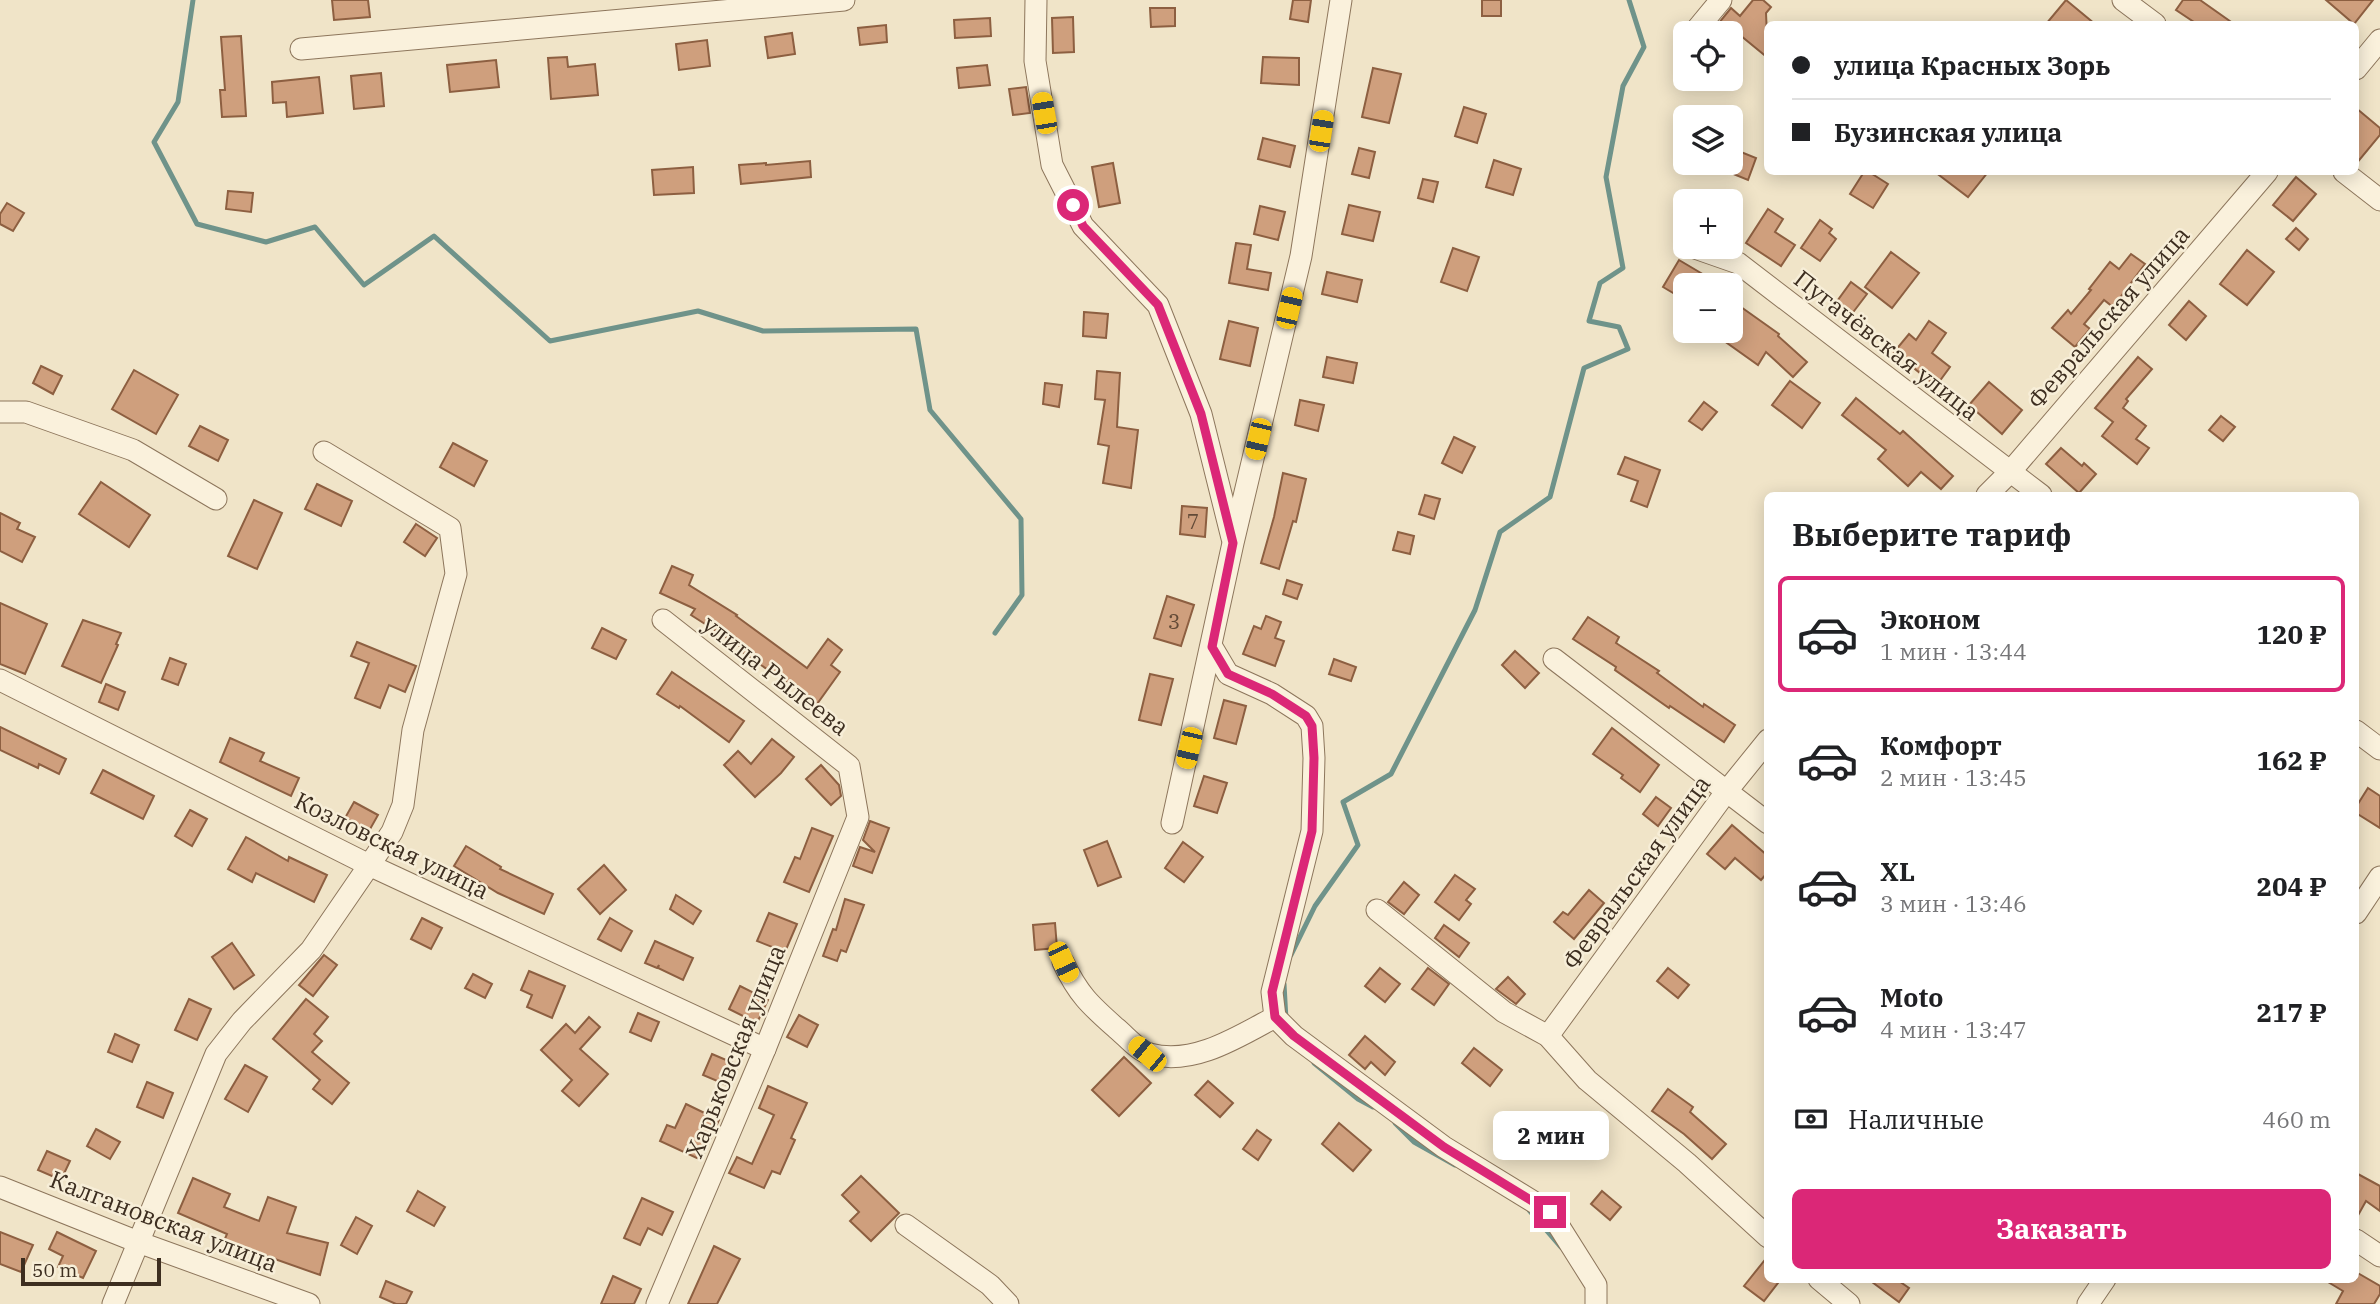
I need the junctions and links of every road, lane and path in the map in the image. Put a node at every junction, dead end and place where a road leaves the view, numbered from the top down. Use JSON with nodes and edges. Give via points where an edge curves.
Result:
{"nodes":[{"id":1,"x":844,"y":0,"type":"edge"},
{"id":2,"x":1036,"y":0,"type":"edge"},
{"id":3,"x":1341,"y":0,"type":"edge"},
{"id":4,"x":1721,"y":0,"type":"edge"},
{"id":5,"x":2123,"y":0,"type":"edge"},
{"id":6,"x":647,"y":9,"type":"edge"},
{"id":7,"x":1704,"y":21,"type":"edge"},
{"id":8,"x":2151,"y":21,"type":"edge"},
{"id":9,"x":2380,"y":40,"type":"edge"},
{"id":10,"x":301,"y":48,"type":"dead end"},
{"id":11,"x":2359,"y":65,"type":"edge"},
{"id":12,"x":2264,"y":175,"type":"edge"},
{"id":13,"x":2348,"y":175,"type":"edge"},
{"id":14,"x":2380,"y":200,"type":"edge"},
{"id":15,"x":1727,"y":259,"type":"edge"},
{"id":16,"x":0,"y":412,"type":"edge"},
{"id":17,"x":324,"y":452,"type":"dead end"},
{"id":18,"x":2010,"y":472,"type":"junction"},
{"id":19,"x":1990,"y":492,"type":"edge"},
{"id":20,"x":2037,"y":492,"type":"edge"},
{"id":21,"x":216,"y":499,"type":"dead end"},
{"id":22,"x":1233,"y":543,"type":"junction"},
{"id":23,"x":663,"y":621,"type":"dead end"},
{"id":24,"x":1212,"y":647,"type":"junction"},
{"id":25,"x":1554,"y":659,"type":"dead end"},
{"id":26,"x":0,"y":680,"type":"edge"},
{"id":27,"x":2359,"y":733,"type":"edge"},
{"id":28,"x":1764,"y":745,"type":"edge"},
{"id":29,"x":2380,"y":749,"type":"edge"},
{"id":30,"x":1726,"y":792,"type":"junction"},
{"id":31,"x":858,"y":817,"type":"joint"},
{"id":32,"x":1764,"y":820,"type":"edge"},
{"id":33,"x":1172,"y":823,"type":"dead end"},
{"id":34,"x":369,"y":865,"type":"junction"},
{"id":35,"x":2380,"y":877,"type":"edge"},
{"id":36,"x":2359,"y":908,"type":"edge"},
{"id":37,"x":1377,"y":910,"type":"dead end"},
{"id":38,"x":1063,"y":962,"type":"dead end"},
{"id":39,"x":1275,"y":1017,"type":"junction"},
{"id":40,"x":1548,"y":1036,"type":"junction"},
{"id":41,"x":765,"y":1049,"type":"junction"},
{"id":42,"x":0,"y":1187,"type":"edge"},
{"id":43,"x":906,"y":1225,"type":"dead end"},
{"id":44,"x":1764,"y":1233,"type":"edge"},
{"id":45,"x":138,"y":1242,"type":"junction"},
{"id":46,"x":2359,"y":1242,"type":"edge"},
{"id":47,"x":2380,"y":1256,"type":"edge"},
{"id":48,"x":1824,"y":1283,"type":"edge"},
{"id":49,"x":2102,"y":1283,"type":"edge"},
{"id":50,"x":1596,"y":1294,"type":"edge"},
{"id":51,"x":113,"y":1304,"type":"edge"},
{"id":52,"x":309,"y":1304,"type":"edge"},
{"id":53,"x":657,"y":1304,"type":"edge"},
{"id":54,"x":1008,"y":1304,"type":"edge"},
{"id":55,"x":1849,"y":1304,"type":"edge"},
{"id":56,"x":2088,"y":1304,"type":"edge"}],
"edges":[{"from":1,"to":6,"type":"street"},
{"from":2,"to":22,"type":"street","via":[[1035,61],[1052,165],[1083,226],[1158,305],[1201,414]]},
{"from":3,"to":22,"type":"street","via":[[1301,256]]},
{"from":4,"to":7,"type":"street"},
{"from":5,"to":8,"type":"street"},
{"from":6,"to":10,"type":"street"},
{"from":9,"to":11,"type":"street"},
{"from":12,"to":18,"type":"street","name":"Февральская улица"},
{"from":13,"to":14,"type":"street"},
{"from":15,"to":18,"type":"street","name":"Пугачёвская улица","via":[[1738,263]]},
{"from":16,"to":21,"type":"street","via":[[26,412],[133,450]]},
{"from":17,"to":34,"type":"street","via":[[450,528],[456,574],[413,730],[403,805],[392,832]]},
{"from":18,"to":19,"type":"street","name":"Февральская улица"},
{"from":18,"to":20,"type":"street","name":"Пугачёвская улица"},
{"from":22,"to":24,"type":"street"},
{"from":23,"to":31,"type":"street","name":"улица Рылеева","via":[[849,766]]},
{"from":24,"to":33,"type":"street"},
{"from":24,"to":39,"type":"street","via":[[1228,674],[1295,708],[1312,726],[1312,831],[1272,992]]},
{"from":25,"to":30,"type":"street"},
{"from":26,"to":34,"type":"street","name":"Козловская улица"},
{"from":27,"to":29,"type":"street"},
{"from":28,"to":30,"type":"street","name":"Февральская улица"},
{"from":30,"to":32,"type":"street"},
{"from":30,"to":40,"type":"street","name":"Февральская улица"},
{"from":31,"to":41,"type":"street","name":"Харьковская улица"},
{"from":34,"to":41,"type":"street","name":"Козловская улица"},
{"from":34,"to":45,"type":"street","via":[[311,950],[216,1054]]},
{"from":35,"to":36,"type":"street"},
{"from":37,"to":40,"type":"street","via":[[1504,1012]]},
{"from":38,"to":39,"type":"street","via":[[1075,988],[1090,1005],[1147,1054],[1182,1058],[1233,1040]]},
{"from":39,"to":50,"type":"street","via":[[1444,1147],[1550,1212]]},
{"from":40,"to":44,"type":"street","via":[[1587,1080]]},
{"from":41,"to":53,"type":"street","name":"Харьковская улица"},
{"from":42,"to":45,"type":"street","name":"Калгановская улица"},
{"from":43,"to":54,"type":"street","via":[[990,1285]]},
{"from":45,"to":51,"type":"street"},
{"from":45,"to":52,"type":"street","name":"Калгановская улица"},
{"from":46,"to":47,"type":"street"},
{"from":48,"to":55,"type":"street"},
{"from":49,"to":56,"type":"street"}]}
